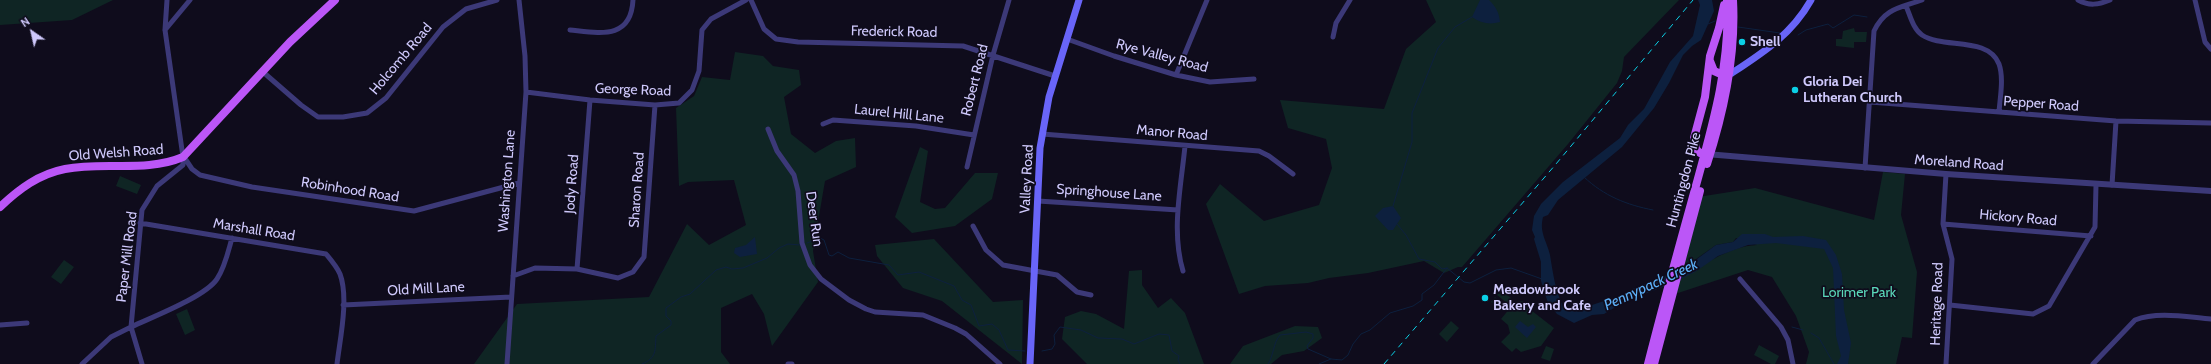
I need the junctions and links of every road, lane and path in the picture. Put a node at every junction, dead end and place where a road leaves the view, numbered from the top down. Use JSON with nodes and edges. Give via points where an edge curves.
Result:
{"nodes":[{"id":1,"x":167,"y":0,"type":"edge"},
{"id":2,"x":190,"y":0,"type":"edge"},
{"id":3,"x":335,"y":0,"type":"edge"},
{"id":4,"x":497,"y":0,"type":"edge"},
{"id":5,"x":519,"y":0,"type":"edge"},
{"id":6,"x":633,"y":0,"type":"edge"},
{"id":7,"x":746,"y":0,"type":"edge"},
{"id":8,"x":751,"y":0,"type":"edge"},
{"id":9,"x":1009,"y":0,"type":"edge"},
{"id":10,"x":1079,"y":0,"type":"edge"},
{"id":11,"x":1207,"y":0,"type":"edge"},
{"id":12,"x":1350,"y":0,"type":"edge"},
{"id":13,"x":1726,"y":0,"type":"edge"},
{"id":14,"x":1733,"y":0,"type":"edge"},
{"id":15,"x":1811,"y":0,"type":"edge"},
{"id":16,"x":1922,"y":0,"type":"edge"},
{"id":17,"x":2078,"y":0,"type":"edge"},
{"id":18,"x":2110,"y":0,"type":"edge"},
{"id":19,"x":2194,"y":0,"type":"edge"},
{"id":20,"x":1906,"y":6,"type":"junction"},
{"id":21,"x":165,"y":30,"type":"junction"},
{"id":22,"x":570,"y":30,"type":"dead end"},
{"id":23,"x":1334,"y":37,"type":"dead end"},
{"id":24,"x":1067,"y":39,"type":"junction"},
{"id":25,"x":2211,"y":49,"type":"edge"},
{"id":26,"x":993,"y":54,"type":"junction"},
{"id":27,"x":1710,"y":56,"type":"junction"},
{"id":28,"x":263,"y":72,"type":"junction"},
{"id":29,"x":1176,"y":75,"type":"junction"},
{"id":30,"x":1726,"y":75,"type":"junction"},
{"id":31,"x":1055,"y":76,"type":"junction"},
{"id":32,"x":1254,"y":79,"type":"dead end"},
{"id":33,"x":526,"y":92,"type":"junction"},
{"id":34,"x":590,"y":100,"type":"junction"},
{"id":35,"x":1870,"y":102,"type":"junction"},
{"id":36,"x":655,"y":105,"type":"junction"},
{"id":37,"x":1999,"y":112,"type":"junction"},
{"id":38,"x":2116,"y":121,"type":"junction"},
{"id":39,"x":2211,"y":123,"type":"edge"},
{"id":40,"x":823,"y":124,"type":"dead end"},
{"id":41,"x":768,"y":129,"type":"dead end"},
{"id":42,"x":1042,"y":134,"type":"junction"},
{"id":43,"x":974,"y":135,"type":"junction"},
{"id":44,"x":1185,"y":146,"type":"junction"},
{"id":45,"x":1708,"y":154,"type":"junction"},
{"id":46,"x":183,"y":157,"type":"junction"},
{"id":47,"x":966,"y":167,"type":"dead end"},
{"id":48,"x":1865,"y":168,"type":"junction"},
{"id":49,"x":1293,"y":174,"type":"dead end"},
{"id":50,"x":1946,"y":174,"type":"junction"},
{"id":51,"x":519,"y":183,"type":"junction"},
{"id":52,"x":2096,"y":185,"type":"junction"},
{"id":53,"x":2112,"y":186,"type":"junction"},
{"id":54,"x":2211,"y":191,"type":"edge"},
{"id":55,"x":1038,"y":201,"type":"junction"},
{"id":56,"x":0,"y":207,"type":"edge"},
{"id":57,"x":1178,"y":210,"type":"junction"},
{"id":58,"x":140,"y":223,"type":"junction"},
{"id":59,"x":1943,"y":224,"type":"junction"},
{"id":60,"x":974,"y":226,"type":"dead end"},
{"id":61,"x":2091,"y":236,"type":"junction"},
{"id":62,"x":232,"y":238,"type":"junction"},
{"id":63,"x":577,"y":268,"type":"junction"},
{"id":64,"x":1036,"y":271,"type":"junction"},
{"id":65,"x":1183,"y":271,"type":"dead end"},
{"id":66,"x":513,"y":276,"type":"junction"},
{"id":67,"x":1740,"y":278,"type":"dead end"},
{"id":68,"x":1670,"y":290,"type":"junction"},
{"id":69,"x":1091,"y":295,"type":"dead end"},
{"id":70,"x":511,"y":296,"type":"junction"},
{"id":71,"x":1950,"y":305,"type":"junction"},
{"id":72,"x":343,"y":306,"type":"junction"},
{"id":73,"x":2211,"y":319,"type":"edge"},
{"id":74,"x":28,"y":323,"type":"dead end"},
{"id":75,"x":0,"y":325,"type":"edge"},
{"id":76,"x":131,"y":327,"type":"junction"},
{"id":77,"x":82,"y":364,"type":"edge"},
{"id":78,"x":142,"y":364,"type":"edge"},
{"id":79,"x":337,"y":364,"type":"edge"},
{"id":80,"x":507,"y":364,"type":"edge"},
{"id":81,"x":788,"y":364,"type":"edge"},
{"id":82,"x":792,"y":364,"type":"edge"},
{"id":83,"x":1000,"y":364,"type":"edge"},
{"id":84,"x":1030,"y":364,"type":"edge"},
{"id":85,"x":1648,"y":364,"type":"edge"},
{"id":86,"x":1654,"y":364,"type":"edge"},
{"id":87,"x":1793,"y":364,"type":"edge"},
{"id":88,"x":1946,"y":364,"type":"edge"},
{"id":89,"x":2093,"y":364,"type":"edge"}],
"edges":[{"from":1,"to":21,"type":"street"},
{"from":2,"to":21,"type":"street"},
{"from":3,"to":28,"type":"main road","name":"Old Welsh Road","via":[[290,42]]},
{"from":4,"to":28,"type":"street","name":"Holcomb Road","via":[[466,9],[443,28],[386,98],[367,113],[344,118],[318,117],[301,106]]},
{"from":5,"to":33,"type":"street","name":"Washington Lane"},
{"from":6,"to":22,"type":"street","via":[[633,13],[622,28],[606,34]]},
{"from":7,"to":36,"type":"street","name":"George Road","via":[[711,19],[702,30],[699,70],[692,90],[679,103]]},
{"from":8,"to":26,"type":"street","name":"Frederick Road","via":[[764,29],[776,39],[798,42],[963,46]]},
{"from":9,"to":26,"type":"street","name":"Robert Road"},
{"from":10,"to":24,"type":"main road","name":"Valley Road"},
{"from":11,"to":29,"type":"street"},
{"from":12,"to":23,"type":"street","via":[[1336,23]]},
{"from":13,"to":27,"type":"main road"},
{"from":13,"to":30,"type":"main road","name":"Huntingdon Pike"},
{"from":14,"to":30,"type":"main road","name":"Huntingdon Pike","via":[[1732,47]]},
{"from":15,"to":30,"type":"main road","via":[[1796,23],[1777,43]]},
{"from":16,"to":20,"type":"street"},
{"from":17,"to":18,"type":"street","via":[[2085,4],[2098,5]]},
{"from":19,"to":25,"type":"street","via":[[2205,42]]},
{"from":20,"to":35,"type":"street","via":[[1888,12],[1880,18],[1874,31]]},
{"from":20,"to":37,"type":"street","via":[[1921,35],[1983,48],[1993,54],[2001,73]]},
{"from":21,"to":46,"type":"street"},
{"from":24,"to":29,"type":"street","name":"Rye Valley Road"},
{"from":24,"to":31,"type":"main road","name":"Valley Road"},
{"from":26,"to":31,"type":"street","name":"Frederick Road"},
{"from":26,"to":43,"type":"street","name":"Robert Road"},
{"from":27,"to":30,"type":"main road","via":[[1714,71]]},
{"from":27,"to":45,"type":"main road","via":[[1705,97],[1694,138],[1696,149],[1700,153]]},
{"from":28,"to":46,"type":"main road","name":"Old Welsh Road"},
{"from":29,"to":32,"type":"street","name":"Rye Valley Road","via":[[1210,82]]},
{"from":30,"to":45,"type":"main road","name":"Huntingdon Pike"},
{"from":31,"to":42,"type":"main road","name":"Valley Road"},
{"from":33,"to":34,"type":"street","name":"George Road"},
{"from":33,"to":51,"type":"street","name":"Washington Lane"},
{"from":34,"to":36,"type":"street","name":"George Road"},
{"from":34,"to":63,"type":"street","name":"Jody Road"},
{"from":35,"to":37,"type":"street","name":"Pepper Road"},
{"from":35,"to":48,"type":"street"},
{"from":36,"to":63,"type":"street","name":"Sharon Road","via":[[644,258],[633,272],[618,278]]},
{"from":37,"to":38,"type":"street","name":"Pepper Road"},
{"from":38,"to":39,"type":"street","name":"Pepper Road"},
{"from":38,"to":53,"type":"street"},
{"from":40,"to":43,"type":"street","name":"Laurel Hill Lane","via":[[833,120],[916,126]]},
{"from":41,"to":83,"type":"street","name":"Deer Run","via":[[777,150],[794,175],[802,243],[810,265],[821,279],[866,309],[875,312],[923,315],[955,328],[966,334]]},
{"from":42,"to":44,"type":"street","name":"Manor Road"},
{"from":42,"to":55,"type":"main road","name":"Valley Road"},
{"from":43,"to":47,"type":"street","name":"Robert Road"},
{"from":44,"to":49,"type":"street","name":"Manor Road","via":[[1259,151]]},
{"from":44,"to":57,"type":"street"},
{"from":45,"to":48,"type":"street","name":"Moreland Road"},
{"from":45,"to":68,"type":"main road","name":"Huntingdon Pike"},
{"from":46,"to":51,"type":"street","name":"Robinhood Road","via":[[192,169],[208,177],[252,187],[414,212]]},
{"from":46,"to":56,"type":"main road","name":"Old Welsh Road","via":[[159,165],[66,169],[41,177],[16,192]]},
{"from":46,"to":58,"type":"street","name":"Paper Mill Road","via":[[183,165],[157,186],[142,210]]},
{"from":48,"to":50,"type":"street","name":"Moreland Road"},
{"from":50,"to":52,"type":"street","name":"Moreland Road"},
{"from":50,"to":59,"type":"street","name":"Heritage Road"},
{"from":51,"to":66,"type":"street","name":"Washington Lane"},
{"from":52,"to":53,"type":"street","name":"Moreland Road"},
{"from":52,"to":61,"type":"street","via":[[2095,227]]},
{"from":53,"to":54,"type":"street","name":"Moreland Road"},
{"from":55,"to":57,"type":"street","name":"Springhouse Lane"},
{"from":55,"to":64,"type":"main road","name":"Valley Road"},
{"from":57,"to":65,"type":"street","via":[[1177,252]]},
{"from":58,"to":62,"type":"street","name":"Marshall Road"},
{"from":58,"to":76,"type":"street","name":"Paper Mill Road"},
{"from":59,"to":61,"type":"street","name":"Hickory Road"},
{"from":59,"to":71,"type":"street","name":"Heritage Road","via":[[1952,259]]},
{"from":60,"to":64,"type":"street","via":[[986,250],[1003,265]]},
{"from":61,"to":71,"type":"street","via":[[2049,306],[2042,311],[2033,314]]},
{"from":62,"to":72,"type":"street","name":"Marshall Road","via":[[326,254],[340,274]]},
{"from":62,"to":76,"type":"street","via":[[223,268],[208,288]]},
{"from":63,"to":66,"type":"street","via":[[536,268]]},
{"from":64,"to":69,"type":"street","via":[[1057,275],[1077,292]]},
{"from":64,"to":84,"type":"main road","name":"Valley Road"},
{"from":66,"to":70,"type":"street","name":"Washington Lane"},
{"from":67,"to":87,"type":"street","via":[[1781,327],[1788,340]]},
{"from":68,"to":85,"type":"main road","name":"Huntingdon Pike"},
{"from":68,"to":86,"type":"main road","name":"Huntingdon Pike"},
{"from":70,"to":72,"type":"street","name":"Old Mill Lane"},
{"from":70,"to":80,"type":"street","name":"Washington Lane"},
{"from":71,"to":88,"type":"street","name":"Heritage Road"},
{"from":72,"to":79,"type":"street","name":"Marshall Road"},
{"from":73,"to":89,"type":"street","via":[[2153,316],[2135,320]]},
{"from":74,"to":75,"type":"street"},
{"from":76,"to":77,"type":"street","via":[[111,337]]},
{"from":76,"to":78,"type":"street"},
{"from":81,"to":82,"type":"street"}]}
